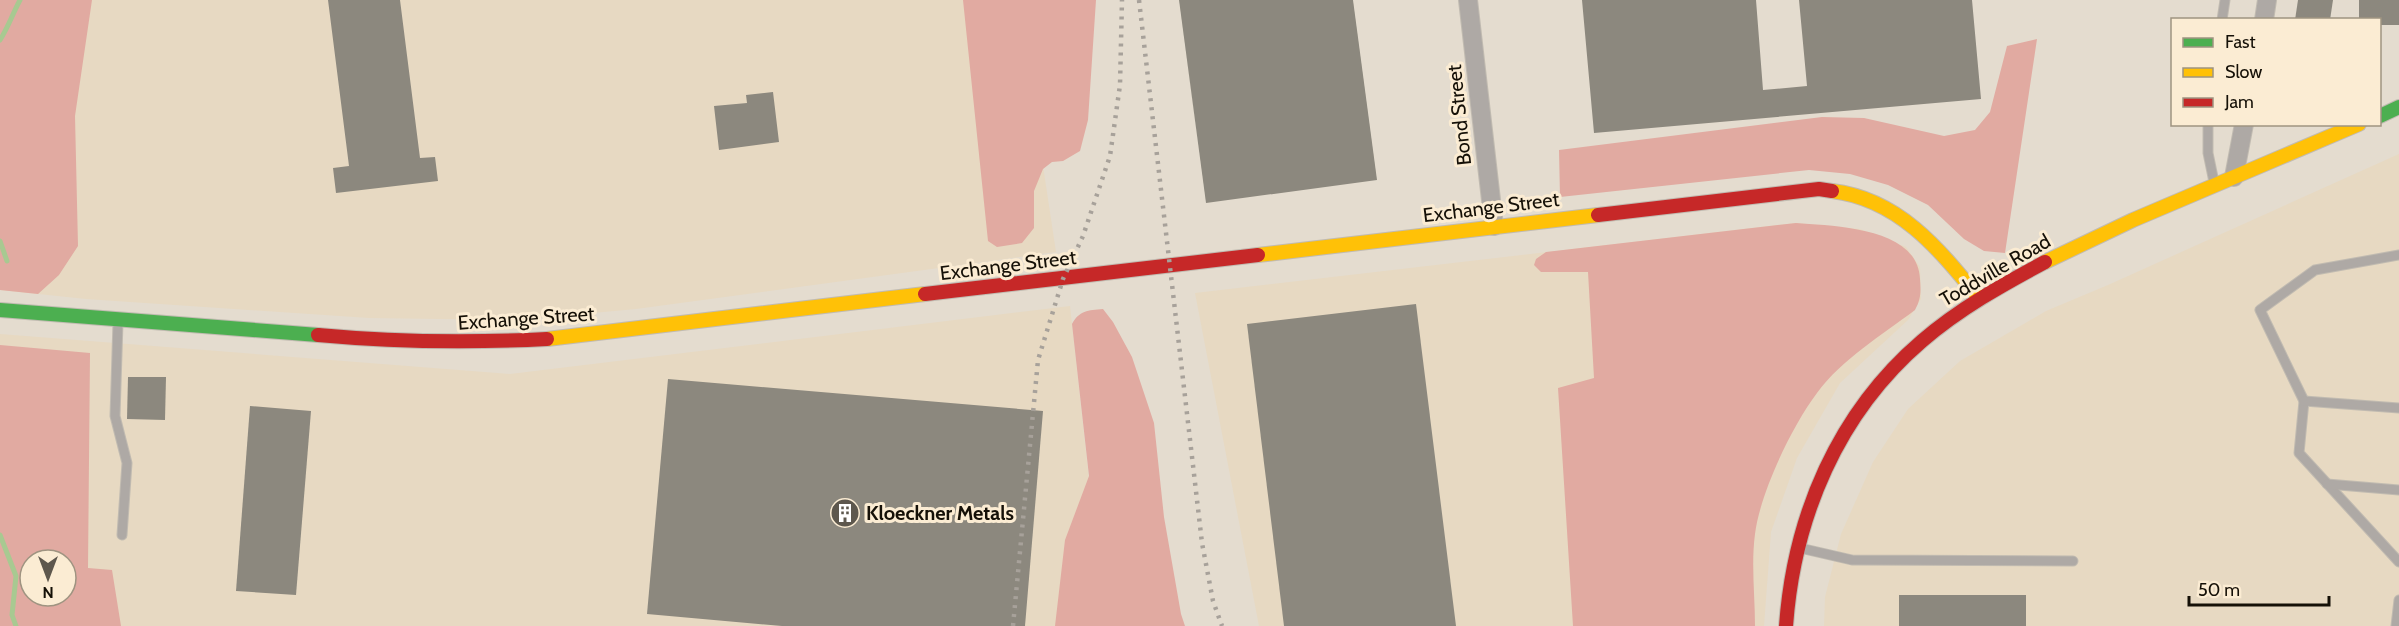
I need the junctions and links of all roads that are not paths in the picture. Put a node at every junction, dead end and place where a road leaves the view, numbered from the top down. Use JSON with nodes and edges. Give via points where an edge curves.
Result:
{"nodes":[{"id":1,"x":1468,"y":0,"type":"edge"},
{"id":2,"x":2225,"y":0,"type":"edge"},
{"id":3,"x":2267,"y":0,"type":"edge"},
{"id":4,"x":2222,"y":18,"type":"edge"},
{"id":5,"x":2264,"y":18,"type":"edge"},
{"id":6,"x":2399,"y":107,"type":"edge"},
{"id":7,"x":2381,"y":115,"type":"edge"},
{"id":8,"x":2208,"y":126,"type":"edge"},
{"id":9,"x":2244,"y":126,"type":"edge"},
{"id":10,"x":2354,"y":126,"type":"edge"},
{"id":11,"x":2234,"y":177,"type":"junction"},
{"id":12,"x":2215,"y":185,"type":"junction"},
{"id":13,"x":1494,"y":226,"type":"junction"},
{"id":14,"x":2399,"y":255,"type":"edge"},
{"id":15,"x":1979,"y":298,"type":"junction"},
{"id":16,"x":0,"y":310,"type":"edge"},
{"id":17,"x":118,"y":320,"type":"junction"},
{"id":18,"x":2304,"y":401,"type":"junction"},
{"id":19,"x":2399,"y":408,"type":"edge"},
{"id":20,"x":2327,"y":484,"type":"junction"},
{"id":21,"x":2399,"y":490,"type":"edge"},
{"id":22,"x":122,"y":535,"type":"dead end"},
{"id":23,"x":1798,"y":547,"type":"junction"},
{"id":24,"x":2073,"y":561,"type":"dead end"},
{"id":25,"x":2399,"y":562,"type":"edge"},
{"id":26,"x":2399,"y":600,"type":"edge"},
{"id":27,"x":1786,"y":626,"type":"edge"},
{"id":28,"x":2396,"y":626,"type":"edge"}],
"edges":[{"from":1,"to":13,"type":"street","name":"Bond Street"},
{"from":2,"to":4,"type":"lane"},
{"from":3,"to":5,"type":"street"},
{"from":6,"to":7,"type":"street"},
{"from":8,"to":12,"type":"lane","via":[[2208,153]]},
{"from":9,"to":11,"type":"street"},
{"from":10,"to":11,"type":"street","name":"Toddville Road"},
{"from":11,"to":12,"type":"street","name":"Toddville Road"},
{"from":12,"to":15,"type":"street","name":"Toddville Road","via":[[2058,254]]},
{"from":13,"to":15,"type":"street","name":"Exchange Street","via":[[1832,189],[1872,200],[1911,222],[1934,243]]},
{"from":13,"to":17,"type":"street","name":"Exchange Street","via":[[546,339],[362,339]]},
{"from":14,"to":18,"type":"lane","via":[[2315,270],[2260,310]]},
{"from":15,"to":23,"type":"street","name":"Toddville Road","via":[[1917,343],[1856,411],[1815,489]]},
{"from":16,"to":17,"type":"street","name":"Exchange Street"},
{"from":17,"to":22,"type":"lane","via":[[114,416],[127,463]]},
{"from":18,"to":19,"type":"lane"},
{"from":18,"to":20,"type":"lane","via":[[2299,453]]},
{"from":20,"to":21,"type":"lane"},
{"from":20,"to":25,"type":"lane"},
{"from":23,"to":24,"type":"lane","via":[[1852,560]]},
{"from":23,"to":27,"type":"street","name":"Toddville Road"},
{"from":26,"to":28,"type":"lane"}]}
